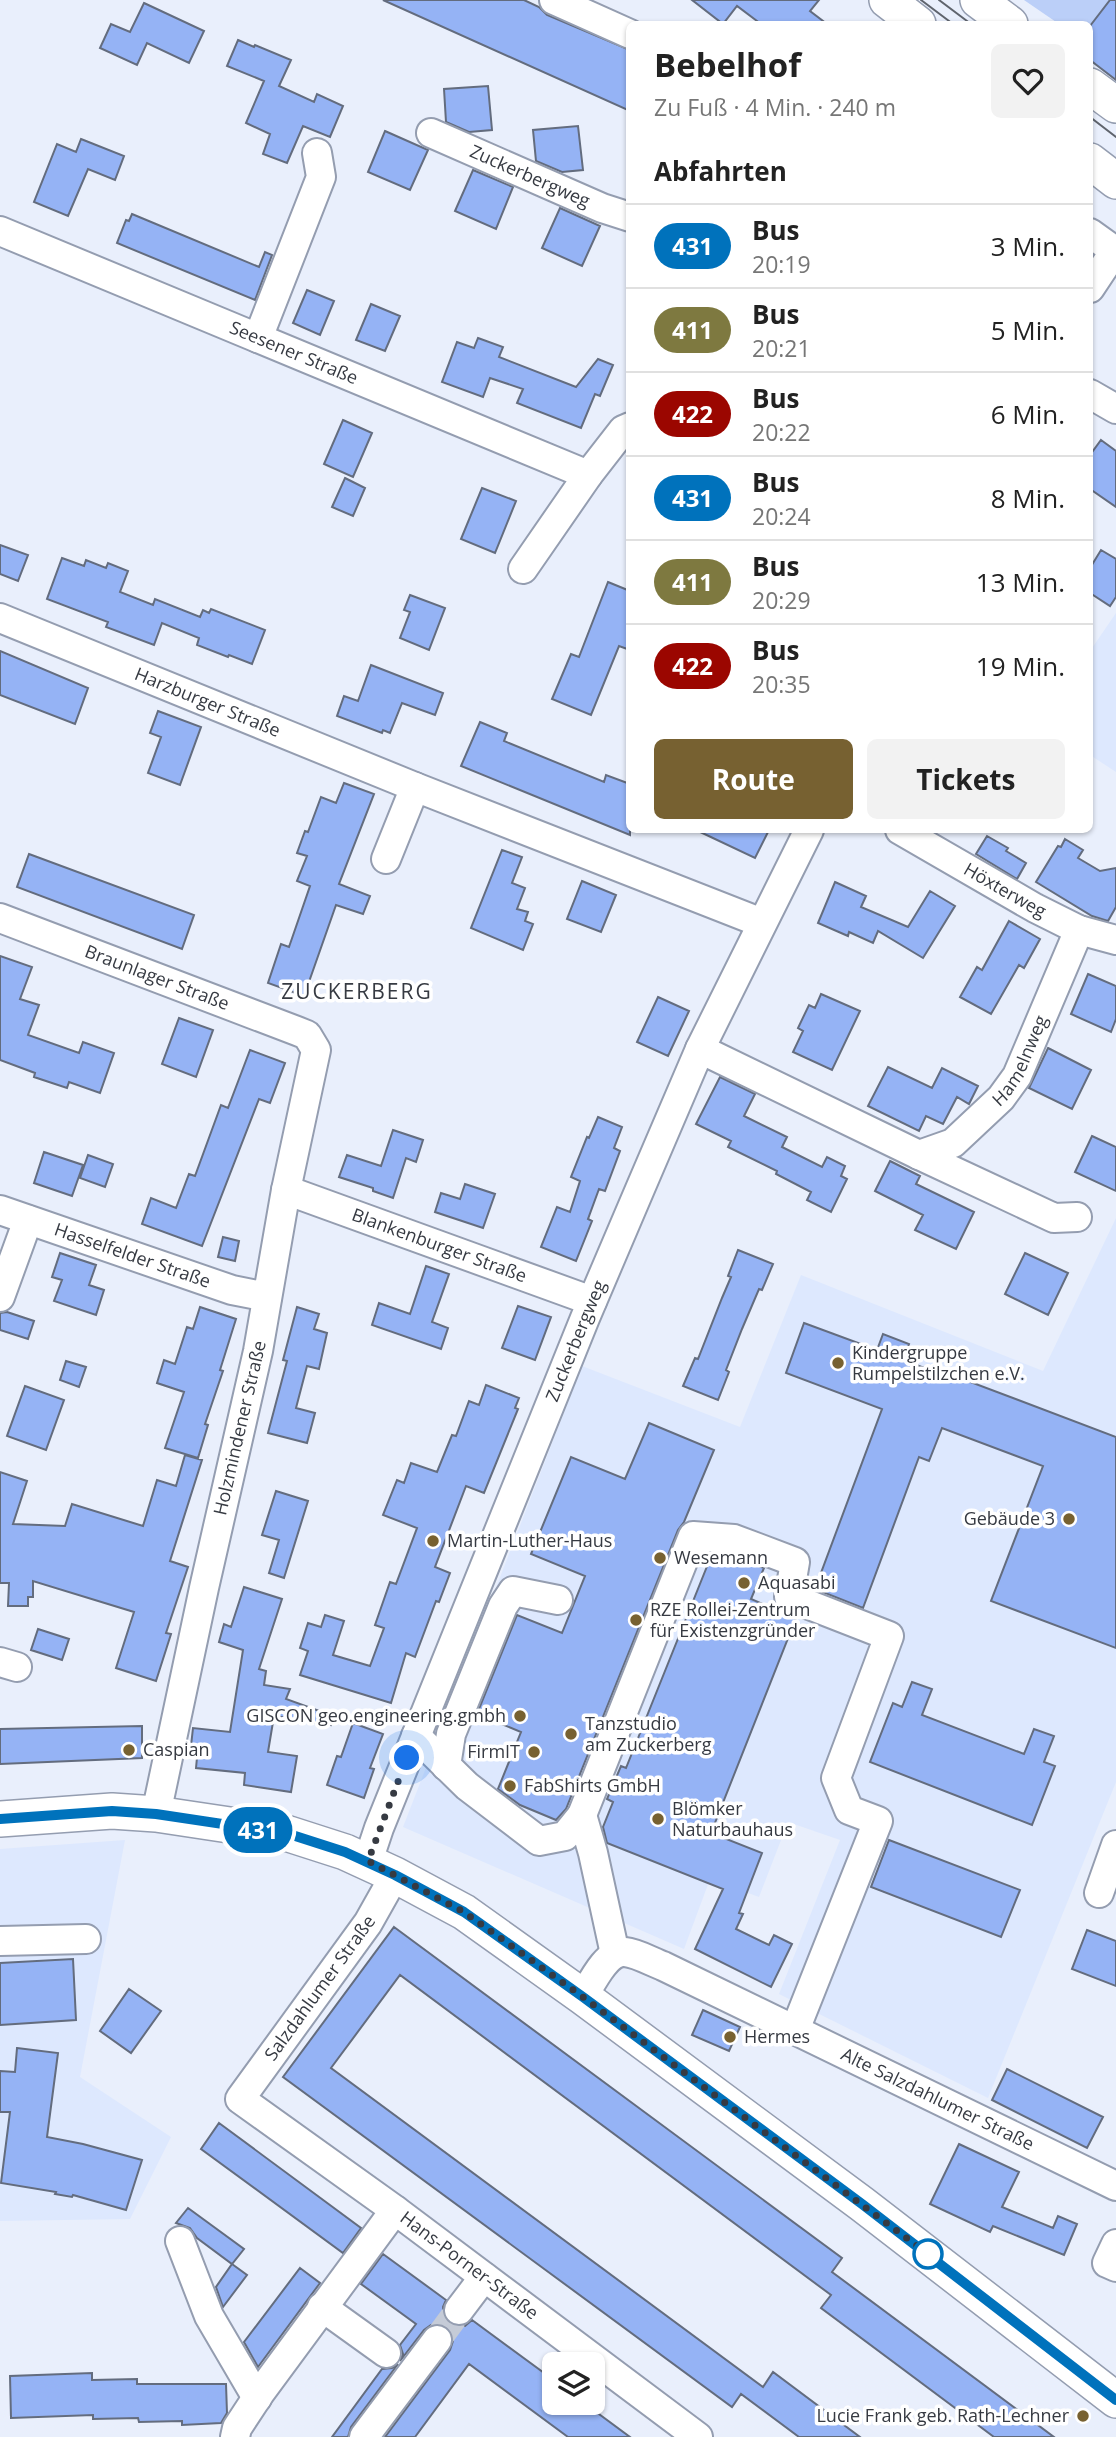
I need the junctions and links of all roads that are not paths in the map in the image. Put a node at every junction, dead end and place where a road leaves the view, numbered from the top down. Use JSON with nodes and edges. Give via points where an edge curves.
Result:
{"nodes":[{"id":1,"x":554,"y":0,"type":"edge"},
{"id":2,"x":887,"y":0,"type":"edge"},
{"id":3,"x":978,"y":0,"type":"edge"},
{"id":4,"x":914,"y":21,"type":"edge"},
{"id":5,"x":1006,"y":21,"type":"edge"},
{"id":6,"x":626,"y":32,"type":"edge"},
{"id":7,"x":1093,"y":88,"type":"edge"},
{"id":8,"x":1116,"y":106,"type":"edge"},
{"id":9,"x":431,"y":133,"type":"dead end"},
{"id":10,"x":317,"y":153,"type":"dead end"},
{"id":11,"x":1093,"y":164,"type":"edge"},
{"id":12,"x":1116,"y":180,"type":"edge"},
{"id":13,"x":626,"y":216,"type":"edge"},
{"id":14,"x":0,"y":232,"type":"edge"},
{"id":15,"x":1093,"y":235,"type":"edge"},
{"id":16,"x":1116,"y":250,"type":"edge"},
{"id":17,"x":1093,"y":284,"type":"edge"},
{"id":18,"x":258,"y":338,"type":"junction"},
{"id":19,"x":1093,"y":396,"type":"edge"},
{"id":20,"x":1116,"y":409,"type":"edge"},
{"id":21,"x":626,"y":429,"type":"edge"},
{"id":22,"x":587,"y":475,"type":"junction"},
{"id":23,"x":523,"y":569,"type":"dead end"},
{"id":24,"x":0,"y":618,"type":"edge"},
{"id":25,"x":415,"y":786,"type":"junction"},
{"id":26,"x":807,"y":833,"type":"edge"},
{"id":27,"x":905,"y":833,"type":"edge"},
{"id":28,"x":386,"y":859,"type":"dead end"},
{"id":29,"x":0,"y":918,"type":"edge"},
{"id":30,"x":762,"y":923,"type":"junction"},
{"id":31,"x":1079,"y":930,"type":"junction"},
{"id":32,"x":1116,"y":940,"type":"edge"},
{"id":33,"x":312,"y":1041,"type":"joint"},
{"id":34,"x":700,"y":1049,"type":"junction"},
{"id":35,"x":919,"y":1156,"type":"junction"},
{"id":36,"x":286,"y":1190,"type":"junction"},
{"id":37,"x":0,"y":1210,"type":"edge"},
{"id":38,"x":1077,"y":1217,"type":"dead end"},
{"id":39,"x":27,"y":1220,"type":"junction"},
{"id":40,"x":0,"y":1297,"type":"edge"},
{"id":41,"x":267,"y":1297,"type":"junction"},
{"id":42,"x":592,"y":1301,"type":"junction"},
{"id":43,"x":558,"y":1600,"type":"dead end"},
{"id":44,"x":416,"y":1736,"type":"junction"},
{"id":45,"x":446,"y":1766,"type":"junction"},
{"id":46,"x":156,"y":1814,"type":"junction"},
{"id":47,"x":582,"y":1815,"type":"junction"},
{"id":48,"x":0,"y":1819,"type":"edge"},
{"id":49,"x":1116,"y":1845,"type":"edge"},
{"id":50,"x":381,"y":1868,"type":"junction"},
{"id":51,"x":1099,"y":1893,"type":"dead end"},
{"id":52,"x":86,"y":1939,"type":"dead end"},
{"id":53,"x":0,"y":1941,"type":"edge"},
{"id":54,"x":615,"y":1954,"type":"junction"},
{"id":55,"x":583,"y":1997,"type":"junction"},
{"id":56,"x":794,"y":2030,"type":"junction"},
{"id":57,"x":240,"y":2099,"type":"joint"},
{"id":58,"x":1116,"y":2186,"type":"edge"},
{"id":59,"x":395,"y":2210,"type":"junction"},
{"id":60,"x":180,"y":2241,"type":"dead end"},
{"id":61,"x":1116,"y":2244,"type":"edge"},
{"id":62,"x":1116,"y":2267,"type":"edge"},
{"id":63,"x":484,"y":2277,"type":"junction"},
{"id":64,"x":322,"y":2307,"type":"junction"},
{"id":65,"x":459,"y":2310,"type":"tunnel mouth"},
{"id":66,"x":437,"y":2340,"type":"tunnel mouth"},
{"id":67,"x":386,"y":2353,"type":"dead end"},
{"id":68,"x":257,"y":2398,"type":"junction"},
{"id":69,"x":1116,"y":2400,"type":"edge"},
{"id":70,"x":235,"y":2437,"type":"edge"},
{"id":71,"x":364,"y":2437,"type":"edge"},
{"id":72,"x":698,"y":2437,"type":"edge"}],
"edges":[{"from":1,"to":6,"type":"street"},
{"from":2,"to":4,"type":"main road"},
{"from":3,"to":5,"type":"main road"},
{"from":7,"to":8,"type":"main road"},
{"from":9,"to":13,"type":"street","name":"Zuckerbergweg"},
{"from":10,"to":18,"type":"street","via":[[321,177]]},
{"from":11,"to":12,"type":"main road"},
{"from":14,"to":18,"type":"street","name":"Seesener Straße"},
{"from":15,"to":16,"type":"street"},
{"from":16,"to":17,"type":"street"},
{"from":18,"to":22,"type":"street","name":"Seesener Straße"},
{"from":19,"to":20,"type":"street"},
{"from":21,"to":22,"type":"street"},
{"from":22,"to":23,"type":"street"},
{"from":24,"to":25,"type":"street","name":"Harzburger Straße"},
{"from":25,"to":28,"type":"street"},
{"from":25,"to":30,"type":"street","name":"Harzburger Straße"},
{"from":26,"to":30,"type":"street","name":"Zuckerbergweg"},
{"from":27,"to":31,"type":"street","name":"Höxterweg"},
{"from":29,"to":33,"type":"street","name":"Braunlager Straße","via":[[298,1031]]},
{"from":30,"to":34,"type":"street","name":"Zuckerbergweg"},
{"from":31,"to":32,"type":"street","name":"Höxterweg"},
{"from":31,"to":35,"type":"street","name":"Hamelnweg","via":[[1017,1076],[1001,1098],[953,1143]]},
{"from":33,"to":36,"type":"street","name":"Holzmindener Straße","via":[[315,1060]]},
{"from":34,"to":35,"type":"street"},
{"from":34,"to":42,"type":"street","name":"Zuckerbergweg"},
{"from":35,"to":38,"type":"street","via":[[1054,1218]]},
{"from":36,"to":41,"type":"street","name":"Holzmindener Straße"},
{"from":36,"to":42,"type":"street","name":"Blankenburger Straße"},
{"from":37,"to":39,"type":"street","name":"Hasselfelder Straße"},
{"from":39,"to":40,"type":"street"},
{"from":39,"to":41,"type":"street","name":"Hasselfelder Straße","via":[[232,1290]]},
{"from":41,"to":46,"type":"street","name":"Holzmindener Straße"},
{"from":42,"to":44,"type":"street","name":"Zuckerbergweg"},
{"from":43,"to":45,"type":"street","via":[[513,1591],[508,1598],[451,1734]]},
{"from":44,"to":45,"type":"street"},
{"from":44,"to":50,"type":"street","name":"Zuckerbergweg"},
{"from":45,"to":47,"type":"street","via":[[540,1841],[565,1836]]},
{"from":46,"to":48,"type":"main road","via":[[112,1811]]},
{"from":46,"to":50,"type":"main road","via":[[289,1834]]},
{"from":47,"to":54,"type":"street"},
{"from":47,"to":56,"type":"street","via":[[693,1536],[734,1539],[795,1563],[789,1597],[889,1636],[836,1778],[849,1810],[878,1821]]},
{"from":49,"to":51,"type":"street"},
{"from":50,"to":55,"type":"main road","via":[[464,1912]]},
{"from":50,"to":57,"type":"street","name":"Salzdahlumer Straße","via":[[368,1923]]},
{"from":52,"to":53,"type":"street"},
{"from":54,"to":55,"type":"street"},
{"from":54,"to":56,"type":"street","name":"Alte Salzdahlumer Straße","via":[[625,1952],[663,1966]]},
{"from":55,"to":69,"type":"main road"},
{"from":56,"to":58,"type":"street","name":"Alte Salzdahlumer Straße"},
{"from":57,"to":59,"type":"street","name":"Hans-Porner-Straße"},
{"from":59,"to":63,"type":"street","name":"Hans-Porner-Straße"},
{"from":59,"to":64,"type":"street"},
{"from":60,"to":68,"type":"street","via":[[209,2316]]},
{"from":61,"to":62,"type":"street","via":[[1107,2263]]},
{"from":63,"to":65,"type":"street"},
{"from":63,"to":72,"type":"street","name":"Hans-Porner-Straße"},
{"from":64,"to":67,"type":"street"},
{"from":64,"to":68,"type":"street"},
{"from":66,"to":71,"type":"street"},
{"from":68,"to":70,"type":"street"}]}
